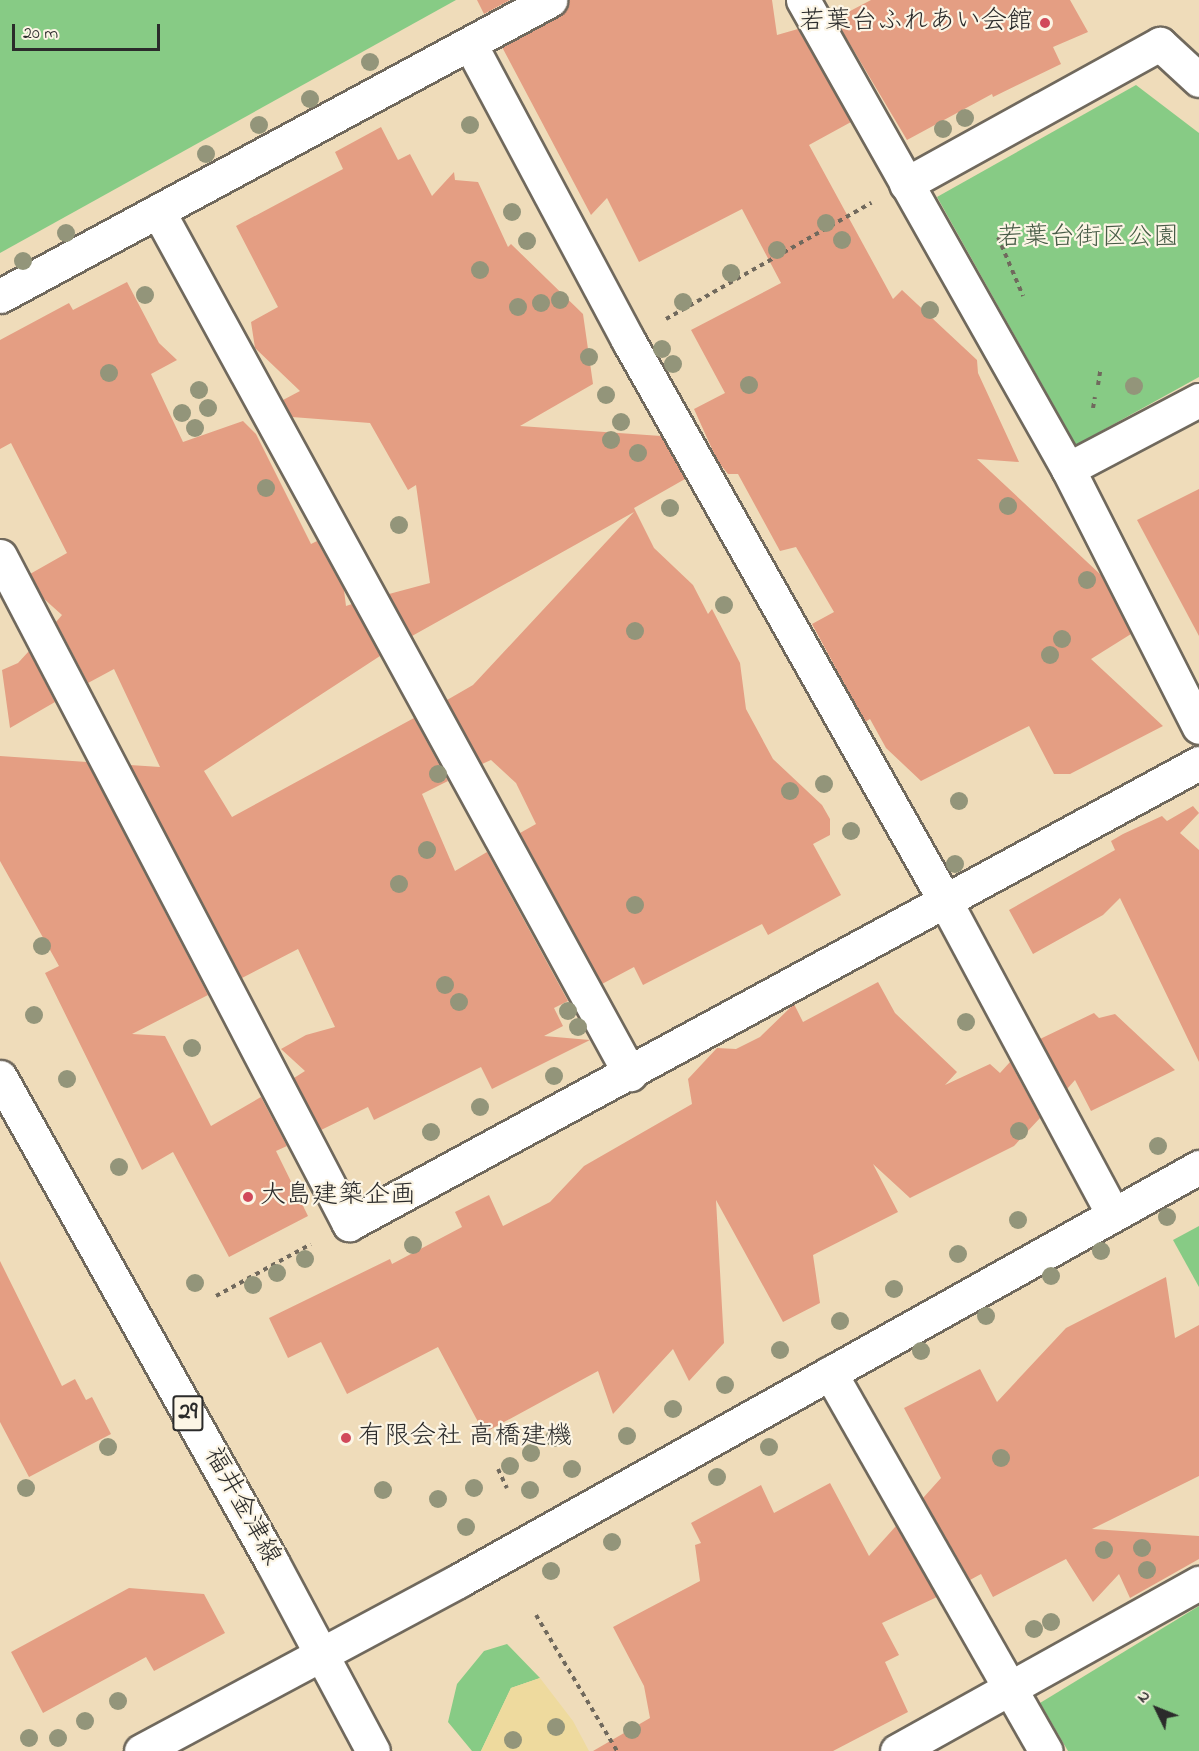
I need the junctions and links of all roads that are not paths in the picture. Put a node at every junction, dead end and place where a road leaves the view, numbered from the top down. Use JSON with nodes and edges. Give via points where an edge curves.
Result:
{"nodes":[{"id":1,"x":550,"y":0,"type":"edge"},
{"id":2,"x":803,"y":0,"type":"edge"},
{"id":3,"x":470,"y":44,"type":"junction"},
{"id":4,"x":1199,"y":80,"type":"edge"},
{"id":5,"x":906,"y":184,"type":"junction"},
{"id":6,"x":158,"y":211,"type":"junction"},
{"id":7,"x":0,"y":296,"type":"edge"},
{"id":8,"x":1199,"y":400,"type":"edge"},
{"id":9,"x":1068,"y":469,"type":"junction"},
{"id":10,"x":0,"y":556,"type":"edge"},
{"id":11,"x":1199,"y":727,"type":"edge"},
{"id":12,"x":1199,"y":763,"type":"edge"},
{"id":13,"x":944,"y":899,"type":"junction"},
{"id":14,"x":630,"y":1074,"type":"junction"},
{"id":15,"x":0,"y":1077,"type":"edge"},
{"id":16,"x":1199,"y":1167,"type":"edge"},
{"id":17,"x":1113,"y":1214,"type":"junction"},
{"id":18,"x":830,"y":1373,"type":"junction"},
{"id":19,"x":1199,"y":1583,"type":"edge"},
{"id":20,"x":321,"y":1654,"type":"junction"},
{"id":21,"x":1008,"y":1689,"type":"junction"},
{"id":22,"x":141,"y":1751,"type":"edge"},
{"id":23,"x":373,"y":1751,"type":"edge"},
{"id":24,"x":897,"y":1751,"type":"edge"},
{"id":25,"x":1046,"y":1751,"type":"edge"}],
"edges":[{"from":1,"to":3,"type":"street"},
{"from":2,"to":5,"type":"street"},
{"from":3,"to":6,"type":"street"},
{"from":3,"to":13,"type":"street","via":[[628,340]]},
{"from":4,"to":5,"type":"street","via":[[1160,44]]},
{"from":5,"to":9,"type":"street"},
{"from":6,"to":7,"type":"street"},
{"from":6,"to":14,"type":"street"},
{"from":8,"to":9,"type":"street"},
{"from":9,"to":11,"type":"street"},
{"from":10,"to":14,"type":"street","via":[[349,1224]]},
{"from":12,"to":13,"type":"street"},
{"from":13,"to":14,"type":"street"},
{"from":13,"to":17,"type":"street"},
{"from":15,"to":20,"type":"street","name":"福井金津線","number":"29"},
{"from":16,"to":17,"type":"street"},
{"from":17,"to":18,"type":"street"},
{"from":18,"to":20,"type":"street"},
{"from":18,"to":21,"type":"street"},
{"from":19,"to":21,"type":"street"},
{"from":20,"to":22,"type":"street"},
{"from":20,"to":23,"type":"street","name":"福井金津線","number":"29"},
{"from":21,"to":24,"type":"street"},
{"from":21,"to":25,"type":"street"}]}
